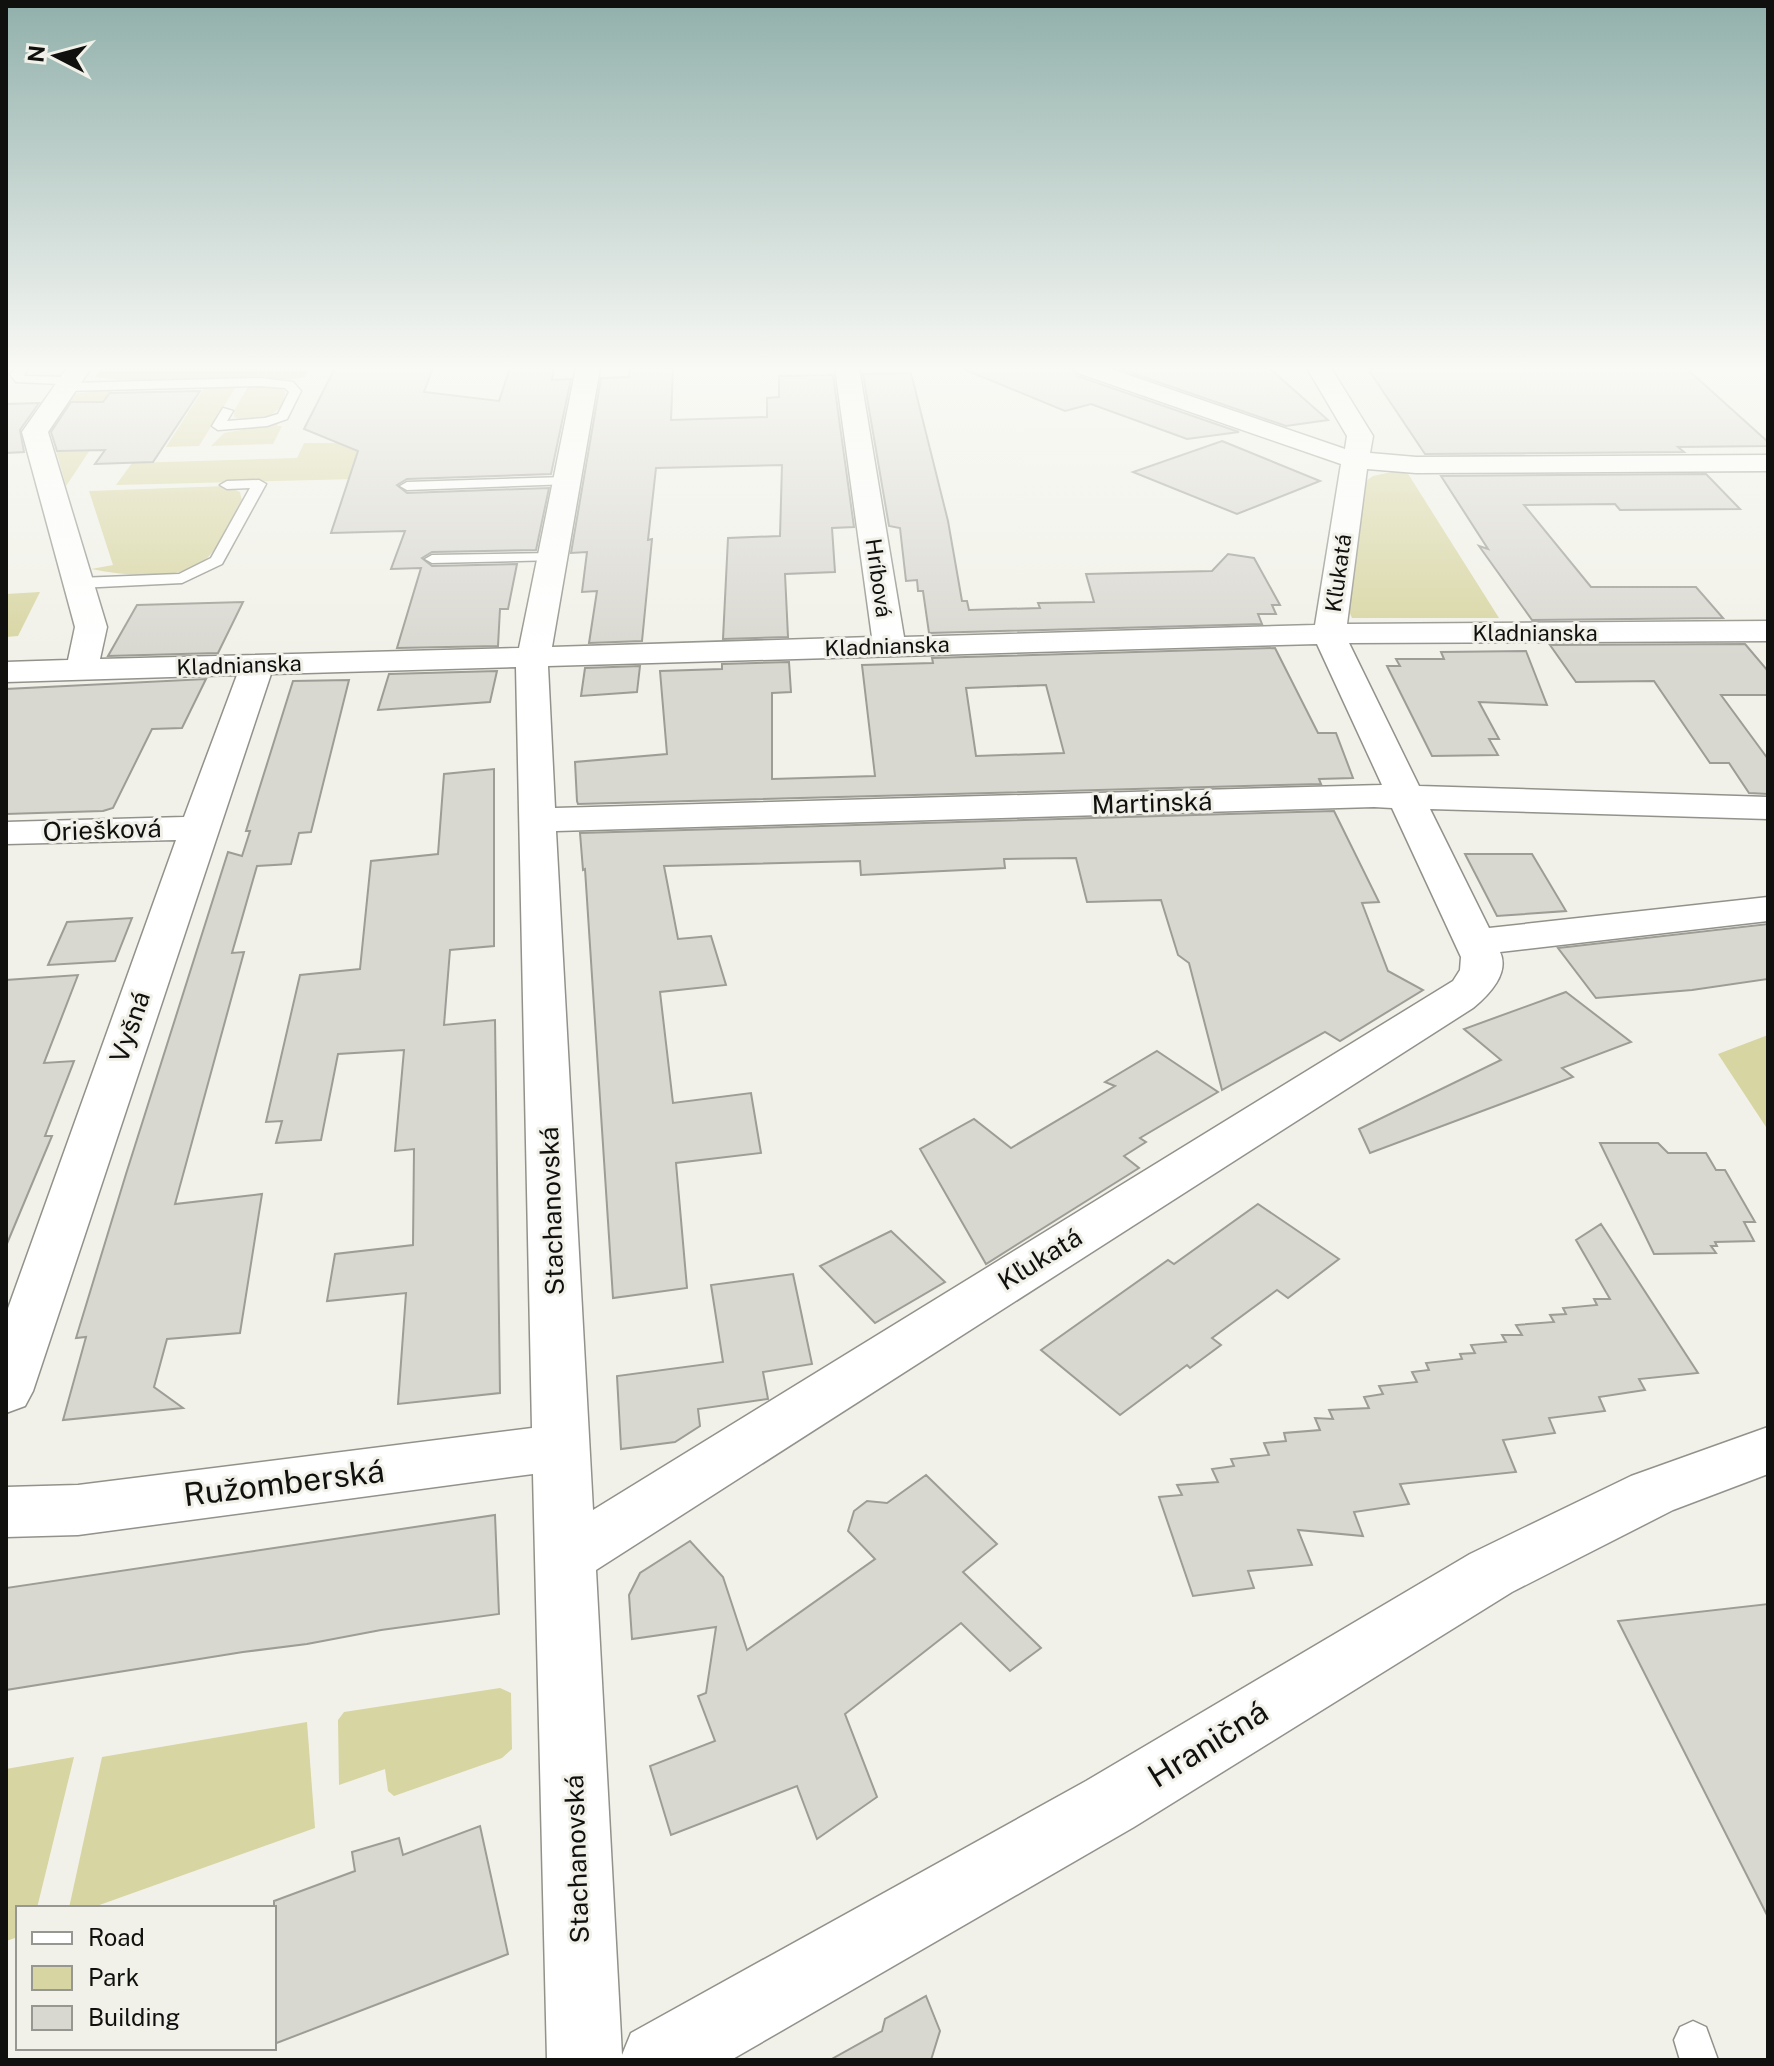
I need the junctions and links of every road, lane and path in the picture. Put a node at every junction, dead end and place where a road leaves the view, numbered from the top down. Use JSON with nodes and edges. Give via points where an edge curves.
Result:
{"nodes":[{"id":1,"x":44,"y":464,"type":"edge"},
{"id":2,"x":569,"y":464,"type":"edge"},
{"id":3,"x":862,"y":464,"type":"edge"},
{"id":4,"x":1355,"y":464,"type":"edge"},
{"id":5,"x":1409,"y":464,"type":"edge"},
{"id":6,"x":1519,"y":464,"type":"edge"},
{"id":7,"x":566,"y":481,"type":"junction"},
{"id":8,"x":227,"y":485,"type":"dead end"},
{"id":9,"x":407,"y":486,"type":"dead end"},
{"id":10,"x":552,"y":557,"type":"junction"},
{"id":11,"x":491,"y":558,"type":"junction"},
{"id":12,"x":432,"y":559,"type":"dead end"},
{"id":13,"x":485,"y":576,"type":"dead end"},
{"id":14,"x":79,"y":583,"type":"junction"},
{"id":15,"x":1768,"y":631,"type":"edge"},
{"id":16,"x":1330,"y":634,"type":"junction"},
{"id":17,"x":889,"y":646,"type":"junction"},
{"id":18,"x":532,"y":657,"type":"junction"},
{"id":19,"x":258,"y":664,"type":"junction"},
{"id":20,"x":82,"y":669,"type":"junction"},
{"id":21,"x":6,"y":672,"type":"edge"},
{"id":22,"x":1405,"y":797,"type":"junction"},
{"id":23,"x":1768,"y":808,"type":"edge"},
{"id":24,"x":536,"y":820,"type":"junction"},
{"id":25,"x":199,"y":828,"type":"junction"},
{"id":26,"x":6,"y":833,"type":"edge"},
{"id":27,"x":1768,"y":909,"type":"edge"},
{"id":28,"x":1475,"y":942,"type":"junction"},
{"id":29,"x":6,"y":1391,"type":"edge"},
{"id":30,"x":561,"y":1447,"type":"junction"},
{"id":31,"x":1768,"y":1450,"type":"edge"},
{"id":32,"x":6,"y":1512,"type":"edge"},
{"id":33,"x":565,"y":1558,"type":"junction"},
{"id":34,"x":585,"y":2060,"type":"edge"},
{"id":35,"x":658,"y":2060,"type":"edge"}],
"edges":[{"from":1,"to":14,"type":"street"},
{"from":2,"to":7,"type":"street","name":"Stachanovská"},
{"from":3,"to":17,"type":"street","name":"Hríbová"},
{"from":4,"to":16,"type":"street","name":"Kľukatá"},
{"from":5,"to":6,"type":"street"},
{"from":7,"to":9,"type":"lane"},
{"from":7,"to":10,"type":"street","name":"Stachanovská"},
{"from":8,"to":14,"type":"lane","via":[[259,484],[217,561],[182,578]]},
{"from":10,"to":11,"type":"lane"},
{"from":10,"to":18,"type":"street","name":"Stachanovská"},
{"from":11,"to":12,"type":"lane"},
{"from":11,"to":13,"type":"lane"},
{"from":14,"to":20,"type":"street","via":[[91,627]]},
{"from":15,"to":16,"type":"street","name":"Kladnianska"},
{"from":16,"to":17,"type":"street","name":"Kladnianska"},
{"from":16,"to":22,"type":"street","name":"Kľukatá"},
{"from":17,"to":18,"type":"street","name":"Kladnianska"},
{"from":18,"to":19,"type":"street","name":"Kladnianska"},
{"from":18,"to":24,"type":"street","name":"Stachanovská"},
{"from":19,"to":20,"type":"street","name":"Kladnianska"},
{"from":19,"to":25,"type":"street","name":"Vyšná"},
{"from":20,"to":21,"type":"street","name":"Kladnianska"},
{"from":22,"to":23,"type":"street","name":"Martinská"},
{"from":22,"to":24,"type":"street","name":"Martinská"},
{"from":22,"to":28,"type":"street","name":"Kľukatá"},
{"from":24,"to":30,"type":"street","name":"Stachanovská"},
{"from":25,"to":26,"type":"street","name":"Oriešková"},
{"from":25,"to":29,"type":"street","name":"Vyšná"},
{"from":27,"to":28,"type":"street"},
{"from":28,"to":33,"type":"street","name":"Kľukatá","via":[[1482,969],[1477,982],[1458,999]]},
{"from":30,"to":32,"type":"street","name":"Ružomberská","via":[[66,1512]]},
{"from":30,"to":33,"type":"street","name":"Stachanovská"},
{"from":31,"to":35,"type":"street","name":"Hraničná","via":[[1652,1493],[1491,1573],[1110,1804]]},
{"from":33,"to":34,"type":"street","name":"Stachanovská"}]}
